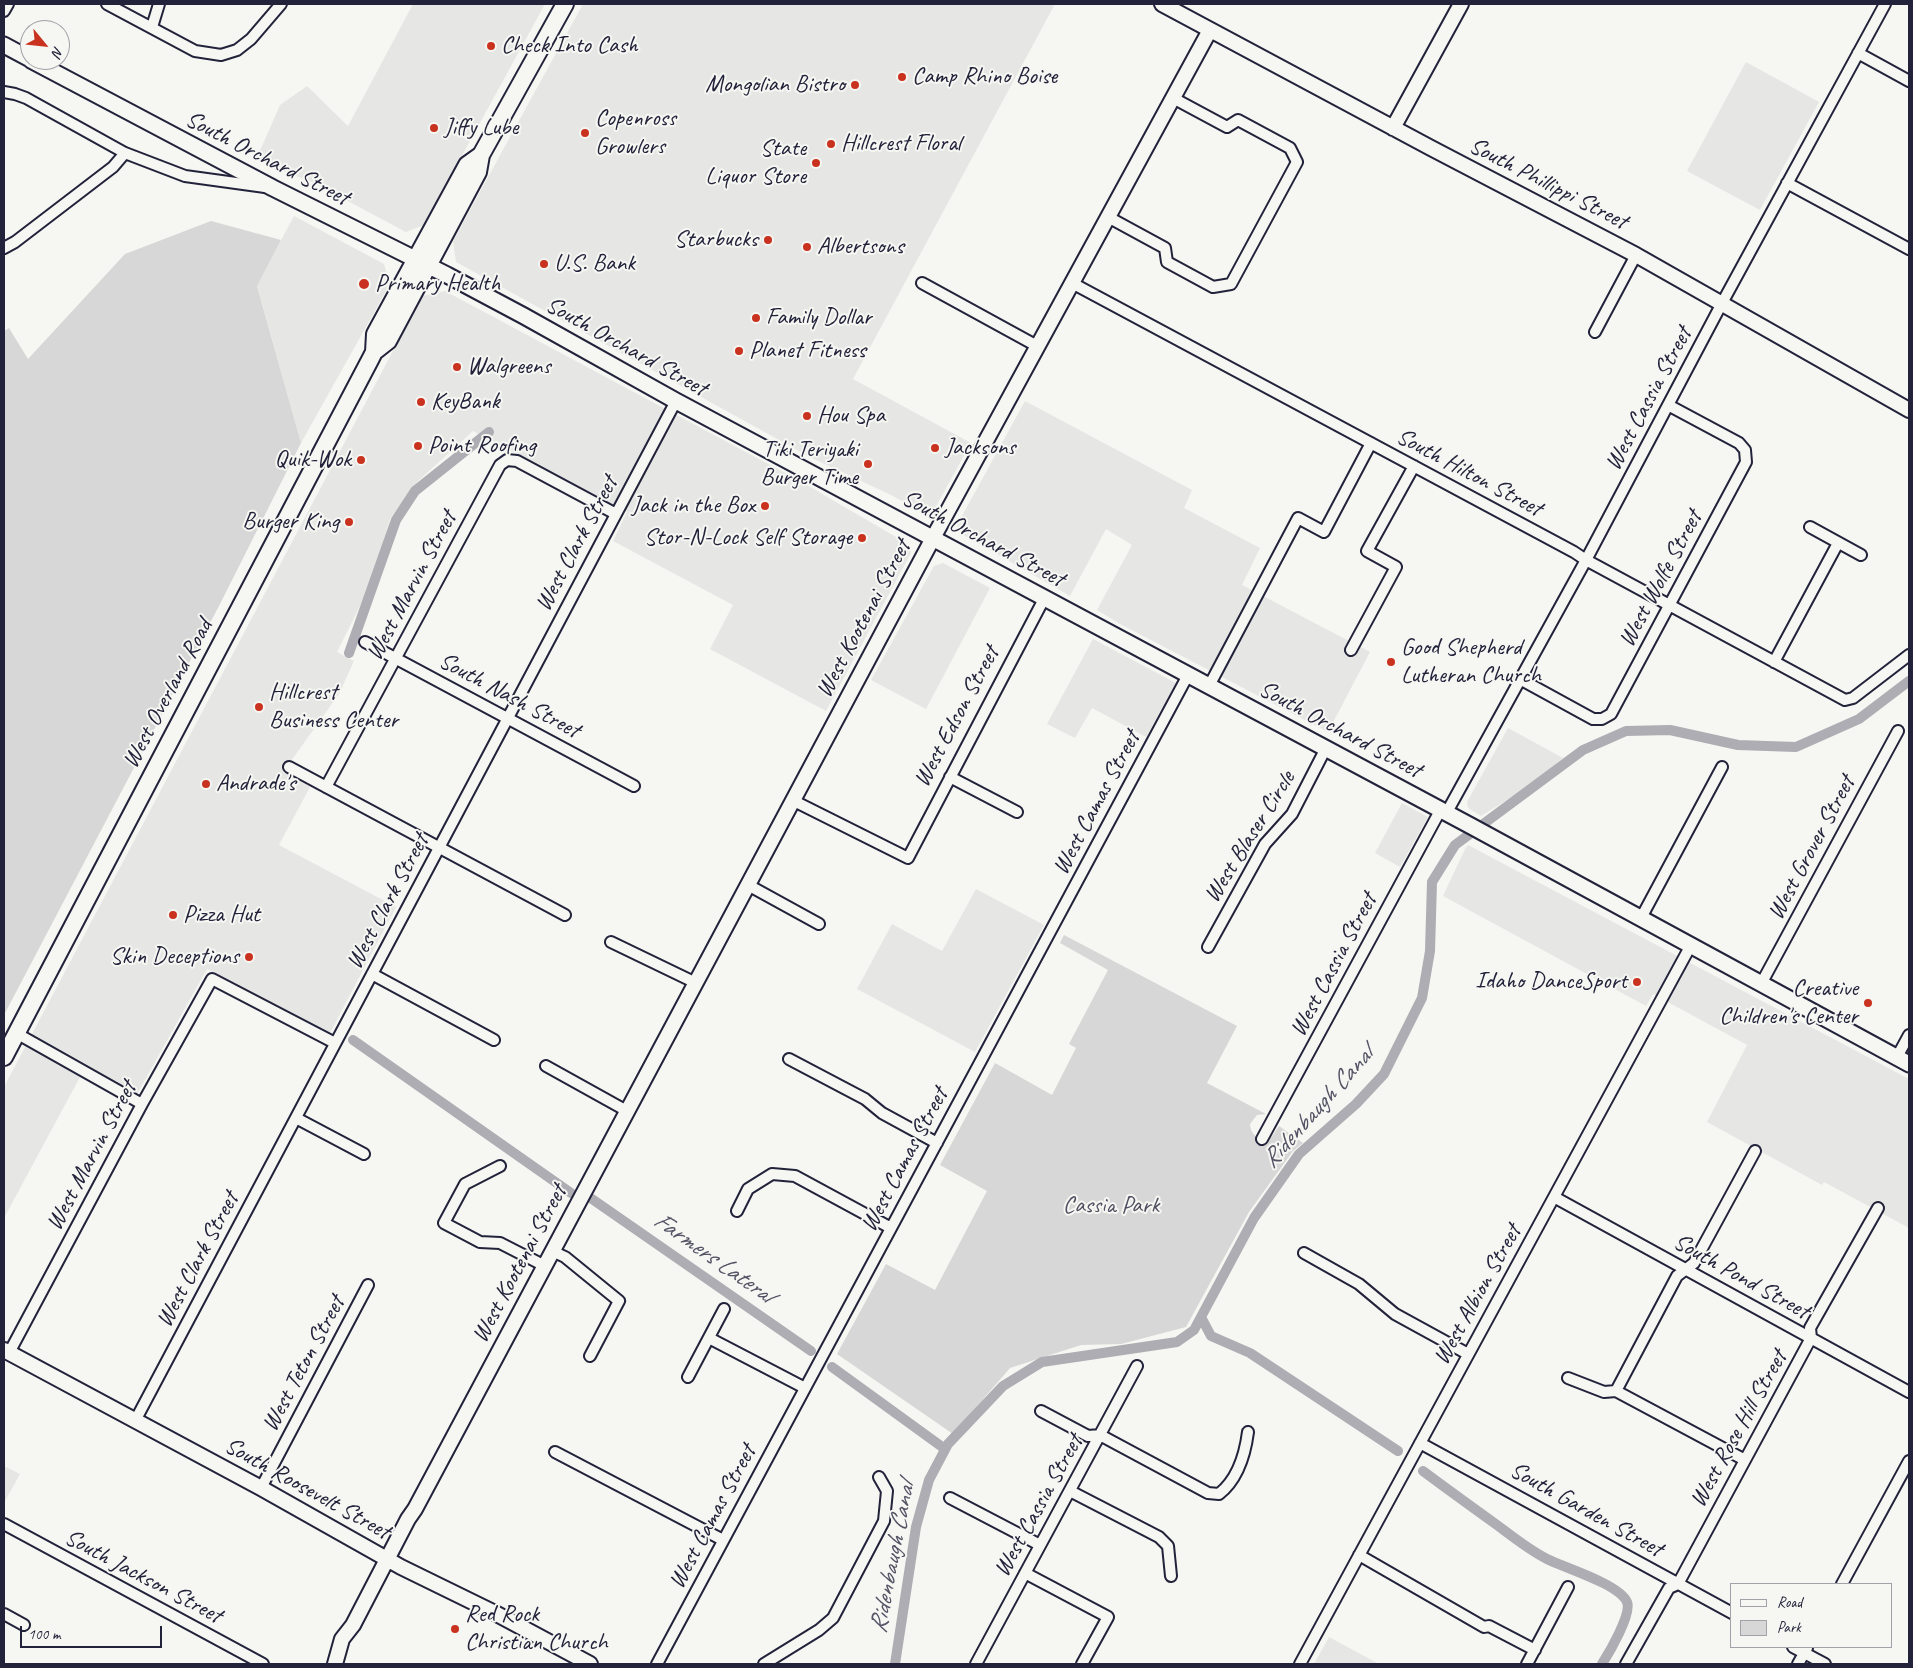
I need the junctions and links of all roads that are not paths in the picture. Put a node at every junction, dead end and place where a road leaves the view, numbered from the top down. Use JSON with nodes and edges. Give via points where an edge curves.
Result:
{"nodes":[{"id":1,"x":8,"y":4,"type":"edge"},
{"id":2,"x":107,"y":4,"type":"edge"},
{"id":3,"x":159,"y":4,"type":"edge"},
{"id":4,"x":281,"y":4,"type":"edge"},
{"id":5,"x":565,"y":4,"type":"edge"},
{"id":6,"x":1162,"y":4,"type":"edge"},
{"id":7,"x":1885,"y":4,"type":"edge"},
{"id":8,"x":1457,"y":5,"type":"edge"},
{"id":9,"x":4,"y":12,"type":"edge"},
{"id":10,"x":152,"y":27,"type":"junction"},
{"id":11,"x":1210,"y":30,"type":"junction"},
{"id":12,"x":4,"y":45,"type":"edge"},
{"id":13,"x":1858,"y":53,"type":"junction"},
{"id":14,"x":20,"y":54,"type":"edge"},
{"id":15,"x":50,"y":70,"type":"edge"},
{"id":16,"x":1909,"y":81,"type":"edge"},
{"id":17,"x":4,"y":92,"type":"edge"},
{"id":18,"x":1173,"y":98,"type":"junction"},
{"id":19,"x":1393,"y":128,"type":"junction"},
{"id":20,"x":125,"y":154,"type":"junction"},
{"id":21,"x":1787,"y":183,"type":"junction"},
{"id":22,"x":273,"y":188,"type":"junction"},
{"id":23,"x":1108,"y":217,"type":"junction"},
{"id":24,"x":4,"y":248,"type":"edge"},
{"id":25,"x":1909,"y":249,"type":"edge"},
{"id":26,"x":1636,"y":255,"type":"junction"},
{"id":27,"x":422,"y":262,"type":"junction"},
{"id":28,"x":922,"y":283,"type":"dead end"},
{"id":29,"x":1072,"y":283,"type":"junction"},
{"id":30,"x":1721,"y":305,"type":"junction"},
{"id":31,"x":1595,"y":332,"type":"dead end"},
{"id":32,"x":1037,"y":346,"type":"junction"},
{"id":33,"x":676,"y":401,"type":"junction"},
{"id":34,"x":1668,"y":405,"type":"junction"},
{"id":35,"x":1909,"y":410,"type":"edge"},
{"id":36,"x":1371,"y":443,"type":"junction"},
{"id":37,"x":1414,"y":466,"type":"junction"},
{"id":38,"x":616,"y":514,"type":"junction"},
{"id":39,"x":1810,"y":527,"type":"dead end"},
{"id":40,"x":933,"y":538,"type":"junction"},
{"id":41,"x":1838,"y":543,"type":"junction"},
{"id":42,"x":1862,"y":555,"type":"dead end"},
{"id":43,"x":1586,"y":560,"type":"junction"},
{"id":44,"x":1046,"y":598,"type":"junction"},
{"id":45,"x":1669,"y":605,"type":"junction"},
{"id":46,"x":365,"y":642,"type":"dead end"},
{"id":47,"x":1350,"y":650,"type":"dead end"},
{"id":48,"x":1909,"y":655,"type":"edge"},
{"id":49,"x":395,"y":658,"type":"junction"},
{"id":50,"x":1774,"y":662,"type":"junction"},
{"id":51,"x":1188,"y":675,"type":"junction"},
{"id":52,"x":1520,"y":679,"type":"junction"},
{"id":53,"x":1209,"y":686,"type":"junction"},
{"id":54,"x":508,"y":718,"type":"junction"},
{"id":55,"x":1898,"y":731,"type":"dead end"},
{"id":56,"x":1326,"y":748,"type":"junction"},
{"id":57,"x":289,"y":767,"type":"dead end"},
{"id":58,"x":1722,"y":767,"type":"dead end"},
{"id":59,"x":950,"y":777,"type":"junction"},
{"id":60,"x":634,"y":786,"type":"dead end"},
{"id":61,"x":326,"y":787,"type":"junction"},
{"id":62,"x":794,"y":801,"type":"junction"},
{"id":63,"x":1444,"y":811,"type":"junction"},
{"id":64,"x":1017,"y":812,"type":"dead end"},
{"id":65,"x":439,"y":848,"type":"junction"},
{"id":66,"x":748,"y":885,"type":"junction"},
{"id":67,"x":565,"y":915,"type":"dead end"},
{"id":68,"x":1641,"y":918,"type":"junction"},
{"id":69,"x":818,"y":924,"type":"dead end"},
{"id":70,"x":611,"y":942,"type":"dead end"},
{"id":71,"x":1691,"y":945,"type":"junction"},
{"id":72,"x":1208,"y":947,"type":"dead end"},
{"id":73,"x":372,"y":974,"type":"junction"},
{"id":74,"x":696,"y":983,"type":"junction"},
{"id":75,"x":1762,"y":984,"type":"junction"},
{"id":76,"x":16,"y":1033,"type":"junction"},
{"id":77,"x":1909,"y":1035,"type":"edge"},
{"id":78,"x":494,"y":1040,"type":"dead end"},
{"id":79,"x":335,"y":1044,"type":"junction"},
{"id":80,"x":4,"y":1057,"type":"edge"},
{"id":81,"x":789,"y":1058,"type":"dead end"},
{"id":82,"x":1903,"y":1061,"type":"edge"},
{"id":83,"x":546,"y":1066,"type":"dead end"},
{"id":84,"x":142,"y":1104,"type":"junction"},
{"id":85,"x":627,"y":1111,"type":"junction"},
{"id":86,"x":296,"y":1118,"type":"junction"},
{"id":87,"x":1262,"y":1139,"type":"dead end"},
{"id":88,"x":937,"y":1142,"type":"junction"},
{"id":89,"x":1755,"y":1151,"type":"dead end"},
{"id":90,"x":364,"y":1154,"type":"dead end"},
{"id":91,"x":500,"y":1166,"type":"dead end"},
{"id":92,"x":1554,"y":1198,"type":"junction"},
{"id":93,"x":1878,"y":1208,"type":"dead end"},
{"id":94,"x":737,"y":1211,"type":"dead end"},
{"id":95,"x":891,"y":1228,"type":"junction"},
{"id":96,"x":552,"y":1251,"type":"junction"},
{"id":97,"x":1304,"y":1254,"type":"dead end"},
{"id":98,"x":545,"y":1266,"type":"junction"},
{"id":99,"x":1685,"y":1269,"type":"junction"},
{"id":100,"x":368,"y":1285,"type":"dead end"},
{"id":101,"x":724,"y":1309,"type":"dead end"},
{"id":102,"x":709,"y":1338,"type":"junction"},
{"id":103,"x":1811,"y":1338,"type":"junction"},
{"id":104,"x":6,"y":1351,"type":"edge"},
{"id":105,"x":1468,"y":1354,"type":"junction"},
{"id":106,"x":590,"y":1356,"type":"dead end"},
{"id":107,"x":1137,"y":1366,"type":"dead end"},
{"id":108,"x":688,"y":1377,"type":"dead end"},
{"id":109,"x":1568,"y":1378,"type":"dead end"},
{"id":110,"x":802,"y":1387,"type":"junction"},
{"id":111,"x":1616,"y":1390,"type":"junction"},
{"id":112,"x":1909,"y":1392,"type":"edge"},
{"id":113,"x":1041,"y":1411,"type":"dead end"},
{"id":114,"x":135,"y":1421,"type":"junction"},
{"id":115,"x":1248,"y":1432,"type":"dead end"},
{"id":116,"x":1100,"y":1436,"type":"junction"},
{"id":117,"x":1420,"y":1443,"type":"junction"},
{"id":118,"x":555,"y":1452,"type":"dead end"},
{"id":119,"x":1745,"y":1460,"type":"junction"},
{"id":120,"x":1909,"y":1461,"type":"edge"},
{"id":121,"x":879,"y":1477,"type":"dead end"},
{"id":122,"x":261,"y":1488,"type":"junction"},
{"id":123,"x":1070,"y":1490,"type":"junction"},
{"id":124,"x":950,"y":1498,"type":"dead end"},
{"id":125,"x":4,"y":1524,"type":"edge"},
{"id":126,"x":723,"y":1540,"type":"junction"},
{"id":127,"x":1040,"y":1545,"type":"junction"},
{"id":128,"x":1359,"y":1556,"type":"junction"},
{"id":129,"x":388,"y":1559,"type":"junction"},
{"id":130,"x":1025,"y":1573,"type":"junction"},
{"id":131,"x":1172,"y":1576,"type":"dead end"},
{"id":132,"x":1843,"y":1583,"type":"edge"},
{"id":133,"x":1678,"y":1584,"type":"junction"},
{"id":134,"x":1568,"y":1587,"type":"dead end"},
{"id":135,"x":1730,"y":1612,"type":"edge"},
{"id":136,"x":4,"y":1614,"type":"edge"},
{"id":137,"x":24,"y":1625,"type":"dead end"},
{"id":138,"x":1535,"y":1650,"type":"junction"},
{"id":139,"x":1806,"y":1650,"type":"edge"},
{"id":140,"x":262,"y":1664,"type":"edge"},
{"id":141,"x":335,"y":1664,"type":"edge"},
{"id":142,"x":590,"y":1664,"type":"edge"},
{"id":143,"x":657,"y":1664,"type":"edge"},
{"id":144,"x":764,"y":1664,"type":"edge"},
{"id":145,"x":976,"y":1664,"type":"edge"},
{"id":146,"x":1082,"y":1664,"type":"edge"},
{"id":147,"x":1300,"y":1664,"type":"edge"},
{"id":148,"x":1527,"y":1664,"type":"edge"},
{"id":149,"x":1626,"y":1664,"type":"edge"},
{"id":150,"x":1798,"y":1664,"type":"edge"},
{"id":151,"x":1825,"y":1664,"type":"edge"}],
"edges":[{"from":1,"to":9,"type":"street"},
{"from":2,"to":10,"type":"street"},
{"from":3,"to":10,"type":"street"},
{"from":4,"to":10,"type":"street","via":[[251,39],[237,50],[220,55],[195,51]]},
{"from":5,"to":27,"type":"main road","name":"West Overland Road","via":[[481,155],[478,172]]},
{"from":6,"to":11,"type":"street","name":"South Phillippi Street"},
{"from":7,"to":13,"type":"street","name":"West Cassia Street"},
{"from":8,"to":19,"type":"street"},
{"from":11,"to":18,"type":"street","name":"West Kootenai Street"},
{"from":11,"to":19,"type":"street","name":"South Phillippi Street"},
{"from":12,"to":14,"type":"main road","name":"South Orchard Street"},
{"from":13,"to":16,"type":"street"},
{"from":13,"to":21,"type":"street","name":"West Cassia Street"},
{"from":15,"to":22,"type":"main road","name":"South Orchard Street"},
{"from":17,"to":20,"type":"street","via":[[26,98]]},
{"from":18,"to":23,"type":"street","name":"West Kootenai Street"},
{"from":18,"to":23,"type":"street","via":[[1227,127],[1238,120],[1290,148],[1297,162],[1231,284],[1213,287],[1167,262],[1165,248]]},
{"from":19,"to":26,"type":"street","name":"South Phillippi Street"},
{"from":20,"to":22,"type":"street","via":[[185,176]]},
{"from":20,"to":24,"type":"street","via":[[113,167]]},
{"from":21,"to":25,"type":"street"},
{"from":21,"to":30,"type":"street","name":"West Cassia Street"},
{"from":22,"to":27,"type":"main road","name":"South Orchard Street"},
{"from":23,"to":29,"type":"street","name":"West Kootenai Street"},
{"from":26,"to":30,"type":"street","name":"South Phillippi Street"},
{"from":26,"to":31,"type":"street"},
{"from":27,"to":33,"type":"main road","name":"South Orchard Street"},
{"from":27,"to":76,"type":"main road","name":"West Overland Road","via":[[388,341],[374,352]]},
{"from":28,"to":32,"type":"street"},
{"from":29,"to":32,"type":"street","name":"West Kootenai Street"},
{"from":29,"to":36,"type":"street","name":"South Hilton Street"},
{"from":30,"to":34,"type":"street","name":"West Cassia Street"},
{"from":30,"to":35,"type":"street","name":"South Phillippi Street"},
{"from":32,"to":40,"type":"street","name":"West Kootenai Street"},
{"from":33,"to":38,"type":"street","name":"West Clark Street"},
{"from":33,"to":40,"type":"main road","name":"South Orchard Street"},
{"from":34,"to":43,"type":"street","name":"West Cassia Street"},
{"from":34,"to":45,"type":"street","name":"West Wolfe Street","via":[[1739,443],[1745,450],[1746,462]]},
{"from":36,"to":37,"type":"street","name":"South Hilton Street"},
{"from":36,"to":53,"type":"street","via":[[1324,532],[1298,518]]},
{"from":37,"to":43,"type":"street","name":"South Hilton Street"},
{"from":37,"to":47,"type":"street","via":[[1367,551],[1396,567]]},
{"from":38,"to":49,"type":"street","name":"West Marvin Street","via":[[517,461],[508,460],[500,466]]},
{"from":38,"to":54,"type":"street","name":"West Clark Street"},
{"from":39,"to":41,"type":"street"},
{"from":40,"to":44,"type":"main road","name":"South Orchard Street"},
{"from":40,"to":62,"type":"street","name":"West Kootenai Street"},
{"from":41,"to":42,"type":"street"},
{"from":41,"to":50,"type":"street"},
{"from":43,"to":45,"type":"street","name":"South Hilton Street"},
{"from":43,"to":52,"type":"street","name":"West Cassia Street"},
{"from":44,"to":51,"type":"main road","name":"South Orchard Street"},
{"from":44,"to":59,"type":"street","name":"West Edson Street"},
{"from":45,"to":50,"type":"street","name":"South Hilton Street"},
{"from":45,"to":52,"type":"street","name":"West Wolfe Street","via":[[1611,714],[1602,719],[1593,719]]},
{"from":46,"to":49,"type":"street","name":"South Nash Street"},
{"from":48,"to":50,"type":"street","name":"South Hilton Street","via":[[1853,698],[1845,700]]},
{"from":49,"to":54,"type":"street","name":"South Nash Street"},
{"from":49,"to":61,"type":"street","name":"West Marvin Street"},
{"from":51,"to":53,"type":"main road","name":"South Orchard Street"},
{"from":51,"to":88,"type":"street","name":"West Camas Street"},
{"from":52,"to":63,"type":"street","name":"West Cassia Street"},
{"from":53,"to":56,"type":"main road","name":"South Orchard Street"},
{"from":54,"to":60,"type":"street","name":"South Nash Street"},
{"from":54,"to":65,"type":"street","name":"West Clark Street"},
{"from":55,"to":75,"type":"street","name":"West Grover Street"},
{"from":56,"to":63,"type":"main road","name":"South Orchard Street"},
{"from":56,"to":72,"type":"street","name":"West Blaser Circle","via":[[1292,814],[1265,844]]},
{"from":57,"to":61,"type":"street"},
{"from":58,"to":68,"type":"street"},
{"from":59,"to":62,"type":"street","name":"West Edson Street","via":[[908,858]]},
{"from":59,"to":64,"type":"street"},
{"from":61,"to":65,"type":"street"},
{"from":62,"to":66,"type":"street","name":"West Kootenai Street"},
{"from":63,"to":68,"type":"main road","name":"South Orchard Street"},
{"from":63,"to":87,"type":"street","name":"West Cassia Street"},
{"from":65,"to":67,"type":"street"},
{"from":65,"to":73,"type":"street","name":"West Clark Street"},
{"from":66,"to":69,"type":"street"},
{"from":66,"to":74,"type":"street","name":"West Kootenai Street"},
{"from":68,"to":71,"type":"main road","name":"South Orchard Street"},
{"from":70,"to":74,"type":"street"},
{"from":71,"to":75,"type":"main road","name":"South Orchard Street"},
{"from":71,"to":92,"type":"street","name":"West Albion Street"},
{"from":73,"to":78,"type":"street"},
{"from":73,"to":79,"type":"street","name":"West Clark Street"},
{"from":74,"to":85,"type":"street","name":"West Kootenai Street"},
{"from":75,"to":82,"type":"main road","name":"South Orchard Street"},
{"from":76,"to":80,"type":"main road","name":"West Overland Road"},
{"from":76,"to":84,"type":"street"},
{"from":77,"to":82,"type":"street"},
{"from":79,"to":84,"type":"street","name":"West Marvin Street","via":[[212,979]]},
{"from":79,"to":86,"type":"street","name":"West Clark Street"},
{"from":81,"to":88,"type":"street"},
{"from":83,"to":85,"type":"street"},
{"from":84,"to":104,"type":"street","name":"West Marvin Street"},
{"from":85,"to":96,"type":"street","name":"West Kootenai Street"},
{"from":86,"to":90,"type":"street"},
{"from":86,"to":114,"type":"street","name":"West Clark Street"},
{"from":88,"to":95,"type":"street","name":"West Camas Street"},
{"from":89,"to":99,"type":"street","via":[[1694,1263]]},
{"from":91,"to":98,"type":"street","via":[[465,1184],[444,1223],[480,1242],[500,1243]]},
{"from":92,"to":99,"type":"street","name":"South Pond Street"},
{"from":92,"to":105,"type":"street","name":"West Albion Street"},
{"from":93,"to":103,"type":"street","name":"West Rose Hill Street","via":[[1810,1328]]},
{"from":94,"to":95,"type":"street","via":[[748,1189],[772,1174],[794,1176]]},
{"from":95,"to":110,"type":"street","name":"West Camas Street"},
{"from":96,"to":98,"type":"street","name":"West Kootenai Street"},
{"from":96,"to":106,"type":"street","via":[[619,1301]]},
{"from":97,"to":105,"type":"street","via":[[1359,1284],[1395,1314]]},
{"from":98,"to":129,"type":"street","name":"West Kootenai Street"},
{"from":99,"to":103,"type":"street","name":"South Pond Street"},
{"from":99,"to":111,"type":"street","via":[[1677,1276]]},
{"from":100,"to":122,"type":"street","name":"West Teton Street"},
{"from":101,"to":102,"type":"street"},
{"from":102,"to":108,"type":"street"},
{"from":102,"to":110,"type":"street"},
{"from":103,"to":112,"type":"street","name":"South Pond Street"},
{"from":103,"to":119,"type":"street","name":"West Rose Hill Street"},
{"from":104,"to":114,"type":"street","name":"South Roosevelt Street"},
{"from":105,"to":117,"type":"street","name":"West Albion Street"},
{"from":107,"to":116,"type":"street","name":"West Cassia Street"},
{"from":109,"to":111,"type":"street","via":[[1604,1392]]},
{"from":110,"to":126,"type":"street","name":"West Camas Street"},
{"from":111,"to":119,"type":"street"},
{"from":113,"to":116,"type":"street","via":[[1088,1436]]},
{"from":114,"to":122,"type":"street","name":"South Roosevelt Street"},
{"from":115,"to":116,"type":"street","via":[[1245,1455],[1228,1487],[1219,1494],[1208,1493]]},
{"from":116,"to":123,"type":"street","name":"West Cassia Street"},
{"from":117,"to":128,"type":"street","name":"West Albion Street"},
{"from":117,"to":133,"type":"street","name":"South Garden Street"},
{"from":118,"to":126,"type":"street"},
{"from":119,"to":133,"type":"street","name":"West Rose Hill Street"},
{"from":120,"to":132,"type":"street"},
{"from":121,"to":144,"type":"street","via":[[887,1491],[884,1521],[833,1618]]},
{"from":122,"to":129,"type":"street","name":"South Roosevelt Street"},
{"from":123,"to":127,"type":"street","name":"West Cassia Street"},
{"from":123,"to":131,"type":"street","via":[[1159,1537],[1168,1546]]},
{"from":124,"to":127,"type":"street"},
{"from":125,"to":140,"type":"street","name":"South Jackson Street"},
{"from":126,"to":143,"type":"street","name":"West Camas Street"},
{"from":127,"to":130,"type":"street","name":"West Cassia Street"},
{"from":128,"to":138,"type":"street","via":[[1484,1627],[1489,1626]]},
{"from":128,"to":147,"type":"street","name":"West Albion Street"},
{"from":129,"to":141,"type":"street","name":"West Kootenai Street","via":[[353,1625],[342,1639]]},
{"from":129,"to":142,"type":"street","name":"South Roosevelt Street"},
{"from":130,"to":145,"type":"street","name":"West Cassia Street"},
{"from":130,"to":146,"type":"street","via":[[1108,1617]]},
{"from":133,"to":135,"type":"street","name":"South Garden Street"},
{"from":133,"to":149,"type":"street","name":"West Rose Hill Street","via":[[1668,1588]]},
{"from":134,"to":138,"type":"street"},
{"from":136,"to":137,"type":"street"},
{"from":138,"to":148,"type":"street"},
{"from":139,"to":150,"type":"street"},
{"from":139,"to":151,"type":"street"}]}
